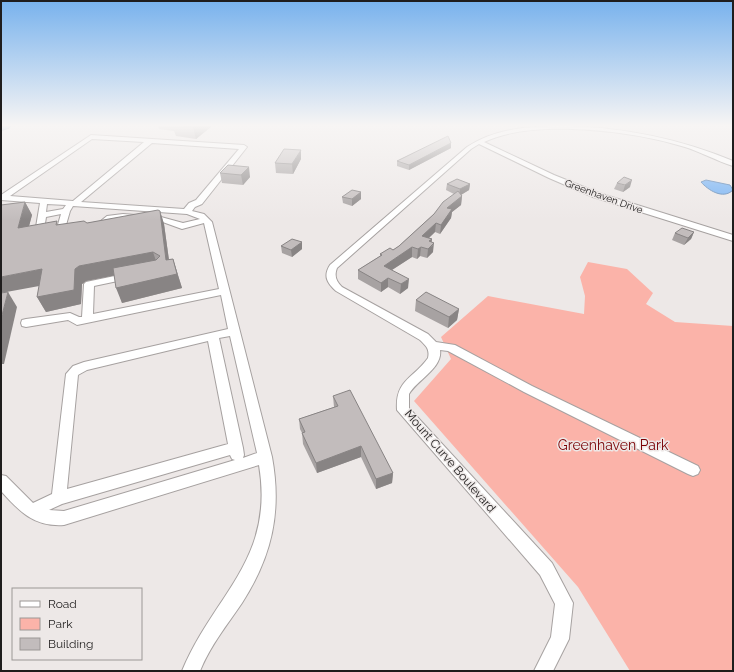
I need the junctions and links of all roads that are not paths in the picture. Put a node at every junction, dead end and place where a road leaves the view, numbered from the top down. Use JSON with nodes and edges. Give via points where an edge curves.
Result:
{"nodes":[{"id":1,"x":61,"y":157,"type":"edge"},
{"id":2,"x":130,"y":157,"type":"edge"},
{"id":3,"x":236,"y":157,"type":"edge"},
{"id":4,"x":458,"y":157,"type":"edge"},
{"id":5,"x":512,"y":157,"type":"edge"},
{"id":6,"x":716,"y":157,"type":"edge"},
{"id":7,"x":733,"y":164,"type":"edge"},
{"id":8,"x":12,"y":191,"type":"junction"},
{"id":9,"x":1,"y":198,"type":"edge"},
{"id":10,"x":119,"y":200,"type":"dead end"},
{"id":11,"x":44,"y":201,"type":"junction"},
{"id":12,"x":74,"y":204,"type":"junction"},
{"id":13,"x":189,"y":209,"type":"junction"},
{"id":14,"x":42,"y":215,"type":"junction"},
{"id":15,"x":165,"y":219,"type":"junction"},
{"id":16,"x":206,"y":220,"type":"junction"},
{"id":17,"x":129,"y":226,"type":"edge"},
{"id":18,"x":108,"y":230,"type":"edge"},
{"id":19,"x":733,"y":238,"type":"edge"},
{"id":20,"x":135,"y":275,"type":"edge"},
{"id":21,"x":225,"y":291,"type":"junction"},
{"id":22,"x":87,"y":319,"type":"junction"},
{"id":23,"x":26,"y":323,"type":"dead end"},
{"id":24,"x":235,"y":331,"type":"junction"},
{"id":25,"x":214,"y":336,"type":"junction"},
{"id":26,"x":433,"y":346,"type":"junction"},
{"id":27,"x":236,"y":448,"type":"junction"},
{"id":28,"x":265,"y":457,"type":"junction"},
{"id":29,"x":239,"y":465,"type":"junction"},
{"id":30,"x":693,"y":470,"type":"dead end"},
{"id":31,"x":1,"y":481,"type":"edge"},
{"id":32,"x":60,"y":498,"type":"junction"},
{"id":33,"x":32,"y":511,"type":"junction"},
{"id":34,"x":191,"y":671,"type":"edge"},
{"id":35,"x":543,"y":671,"type":"edge"}],
"edges":[{"from":1,"to":8,"type":"street"},
{"from":2,"to":12,"type":"street"},
{"from":3,"to":13,"type":"street","via":[[199,202]]},
{"from":4,"to":26,"type":"street","via":[[333,267],[330,273],[333,284],[339,289],[424,337]]},
{"from":5,"to":19,"type":"street","name":"Greenhaven Drive","via":[[596,195]]},
{"from":6,"to":7,"type":"street"},
{"from":8,"to":9,"type":"street"},
{"from":8,"to":12,"type":"street"},
{"from":9,"to":11,"type":"street"},
{"from":10,"to":13,"type":"street"},
{"from":11,"to":12,"type":"street"},
{"from":11,"to":14,"type":"street"},
{"from":12,"to":13,"type":"street"},
{"from":12,"to":14,"type":"street"},
{"from":12,"to":14,"type":"street","via":[[61,230],[39,233]]},
{"from":13,"to":16,"type":"street"},
{"from":15,"to":16,"type":"street","via":[[182,226]]},
{"from":15,"to":17,"type":"street"},
{"from":15,"to":18,"type":"street","via":[[116,217],[106,220],[93,232]]},
{"from":16,"to":21,"type":"street"},
{"from":20,"to":22,"type":"street","via":[[89,284]]},
{"from":21,"to":22,"type":"street"},
{"from":21,"to":24,"type":"street"},
{"from":22,"to":23,"type":"street","via":[[77,321],[70,316]]},
{"from":24,"to":25,"type":"street"},
{"from":24,"to":28,"type":"street"},
{"from":25,"to":27,"type":"street"},
{"from":25,"to":32,"type":"street","via":[[84,366],[72,374]]},
{"from":26,"to":30,"type":"street","via":[[451,348],[528,390]]},
{"from":26,"to":35,"type":"street","name":"Mount Curve Boulevard","via":[[435,354],[432,362],[410,383],[402,395],[403,410],[546,569],[564,603],[560,639]]},
{"from":27,"to":29,"type":"street"},
{"from":27,"to":32,"type":"street"},
{"from":28,"to":29,"type":"street"},
{"from":28,"to":34,"type":"street","via":[[271,488],[267,527],[261,546],[248,576],[206,638]]},
{"from":29,"to":33,"type":"street","via":[[64,518],[53,520],[40,517]]},
{"from":31,"to":33,"type":"street"},
{"from":32,"to":33,"type":"street"}]}
